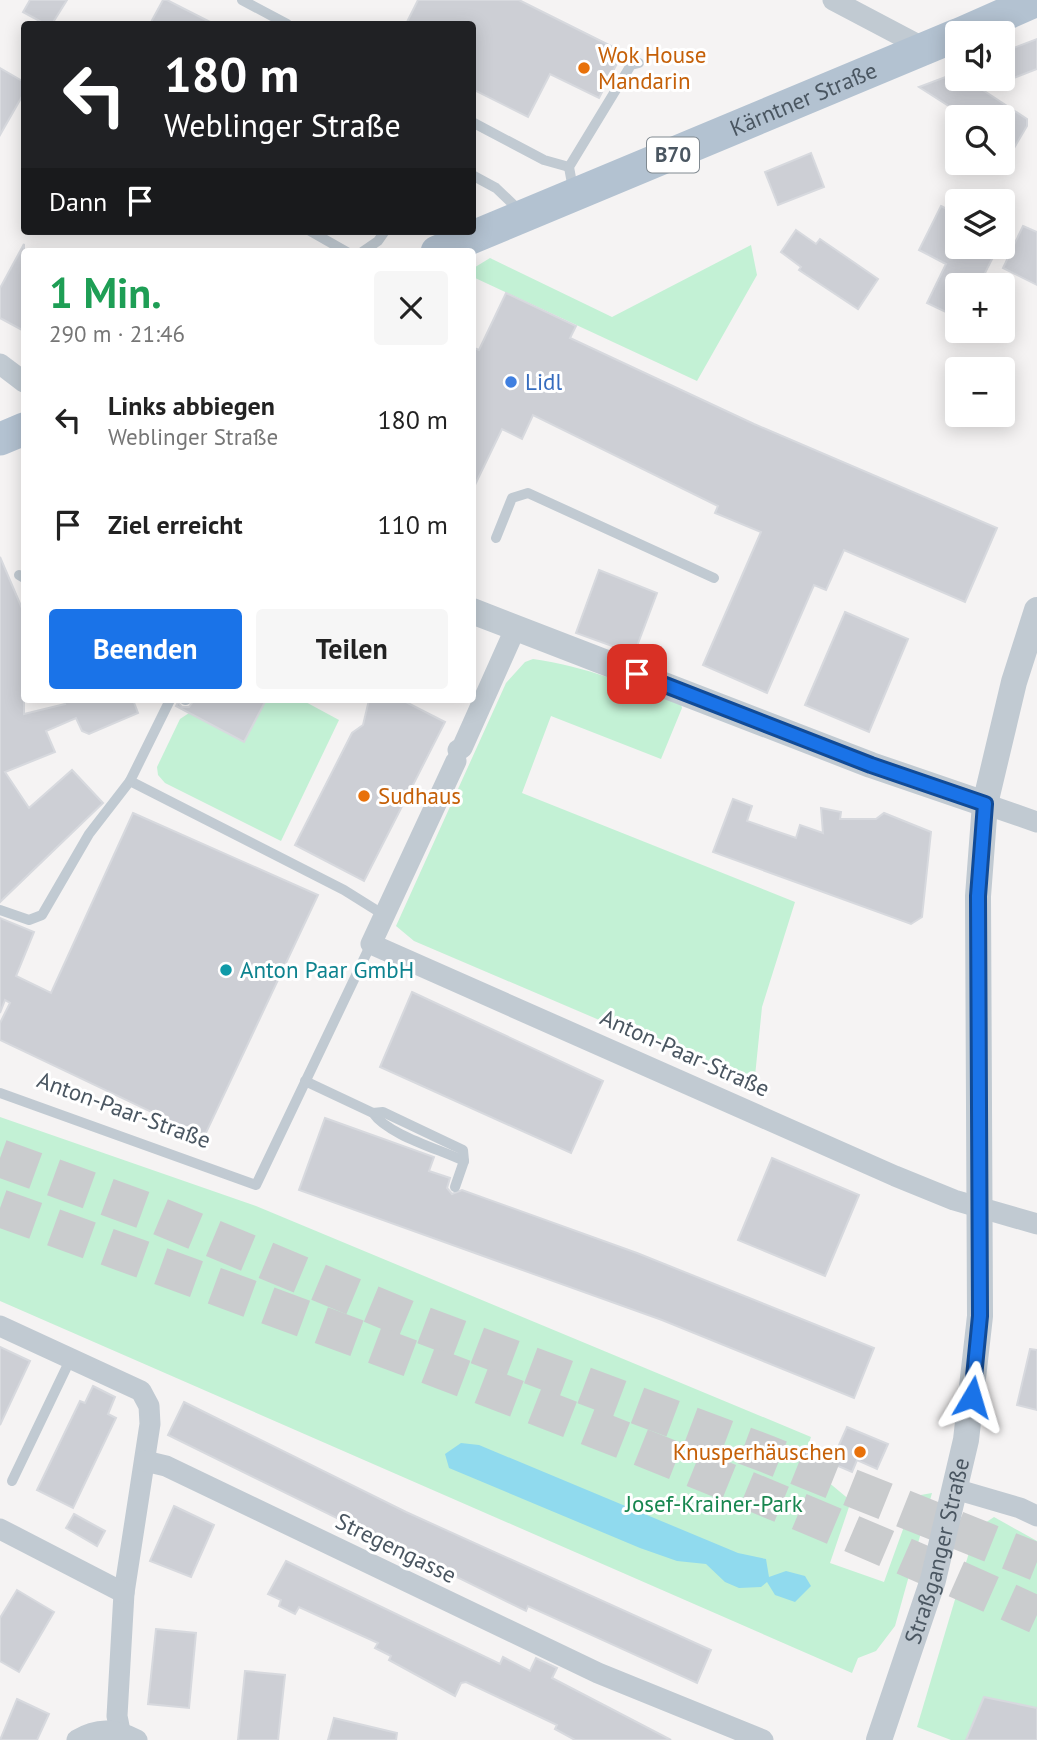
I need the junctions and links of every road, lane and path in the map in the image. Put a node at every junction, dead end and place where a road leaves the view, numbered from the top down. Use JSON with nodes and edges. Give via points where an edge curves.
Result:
{"nodes":[{"id":1,"x":242,"y":0,"type":"edge"},
{"id":2,"x":834,"y":0,"type":"edge"},
{"id":3,"x":1037,"y":0,"type":"edge"},
{"id":4,"x":280,"y":21,"type":"edge"},
{"id":5,"x":989,"y":21,"type":"edge"},
{"id":6,"x":945,"y":40,"type":"edge"},
{"id":7,"x":926,"y":49,"type":"junction"},
{"id":8,"x":639,"y":63,"type":"dead end"},
{"id":9,"x":476,"y":124,"type":"edge"},
{"id":10,"x":476,"y":177,"type":"edge"},
{"id":11,"x":571,"y":181,"type":"junction"},
{"id":12,"x":524,"y":216,"type":"junction"},
{"id":13,"x":317,"y":235,"type":"edge"},
{"id":14,"x":382,"y":235,"type":"edge"},
{"id":15,"x":340,"y":248,"type":"edge"},
{"id":16,"x":368,"y":248,"type":"edge"},
{"id":17,"x":447,"y":248,"type":"edge"},
{"id":18,"x":0,"y":364,"type":"edge"},
{"id":19,"x":21,"y":380,"type":"edge"},
{"id":20,"x":21,"y":430,"type":"edge"},
{"id":21,"x":0,"y":439,"type":"edge"},
{"id":22,"x":496,"y":538,"type":"dead end"},
{"id":23,"x":714,"y":578,"type":"dead end"},
{"id":24,"x":1037,"y":610,"type":"edge"},
{"id":25,"x":476,"y":612,"type":"edge"},
{"id":26,"x":516,"y":627,"type":"junction"},
{"id":27,"x":169,"y":703,"type":"edge"},
{"id":28,"x":130,"y":781,"type":"junction"},
{"id":29,"x":985,"y":804,"type":"junction"},
{"id":30,"x":1037,"y":821,"type":"edge"},
{"id":31,"x":0,"y":911,"type":"edge"},
{"id":32,"x":384,"y":915,"type":"junction"},
{"id":33,"x":371,"y":944,"type":"junction"},
{"id":34,"x":305,"y":1081,"type":"junction"},
{"id":35,"x":0,"y":1093,"type":"edge"},
{"id":36,"x":373,"y":1113,"type":"junction"},
{"id":37,"x":464,"y":1161,"type":"junction"},
{"id":38,"x":455,"y":1187,"type":"dead end"},
{"id":39,"x":979,"y":1207,"type":"junction"},
{"id":40,"x":1037,"y":1224,"type":"edge"},
{"id":41,"x":0,"y":1326,"type":"edge"},
{"id":42,"x":71,"y":1358,"type":"junction"},
{"id":43,"x":145,"y":1461,"type":"junction"},
{"id":44,"x":12,"y":1481,"type":"dead end"},
{"id":45,"x":956,"y":1489,"type":"junction"},
{"id":46,"x":1037,"y":1516,"type":"edge"},
{"id":47,"x":0,"y":1529,"type":"edge"},
{"id":48,"x":124,"y":1593,"type":"junction"},
{"id":49,"x":128,"y":1736,"type":"edge"},
{"id":50,"x":77,"y":1740,"type":"edge"},
{"id":51,"x":763,"y":1740,"type":"edge"},
{"id":52,"x":879,"y":1740,"type":"edge"}],
"edges":[{"from":1,"to":4,"type":"lane"},
{"from":2,"to":7,"type":"street"},
{"from":3,"to":5,"type":"main road","name":"Kärntner Straße","number":"B70"},
{"from":6,"to":7,"type":"main road","name":"Kärntner Straße","number":"B70"},
{"from":7,"to":11,"type":"main road","name":"Kärntner Straße","number":"B70"},
{"from":8,"to":11,"type":"lane","via":[[631,65]]},
{"from":9,"to":11,"type":"lane","via":[[544,160]]},
{"from":10,"to":12,"type":"lane","via":[[496,188]]},
{"from":11,"to":12,"type":"main road","name":"Kärntner Straße","number":"B70"},
{"from":12,"to":17,"type":"main road","name":"Kärntner Straße","number":"B70"},
{"from":13,"to":15,"type":"lane"},
{"from":14,"to":16,"type":"lane"},
{"from":18,"to":19,"type":"street"},
{"from":20,"to":21,"type":"main road"},
{"from":22,"to":23,"type":"lane","via":[[512,498],[528,493]]},
{"from":24,"to":29,"type":"street","name":"Straßganger Straße","via":[[1014,682]]},
{"from":25,"to":26,"type":"street"},
{"from":26,"to":29,"type":"street","via":[[871,765]]},
{"from":26,"to":32,"type":"street","name":"Anton-Paar-Straße","via":[[483,687],[459,753]]},
{"from":27,"to":28,"type":"lane"},
{"from":28,"to":31,"type":"lane","via":[[89,834],[42,915],[29,920]]},
{"from":28,"to":32,"type":"lane","via":[[354,895]]},
{"from":29,"to":30,"type":"street"},
{"from":29,"to":39,"type":"street","name":"Straßganger Straße","via":[[978,896]]},
{"from":32,"to":33,"type":"street","name":"Anton-Paar-Straße"},
{"from":33,"to":34,"type":"lane","name":"Anton-Paar-Straße"},
{"from":33,"to":39,"type":"street","name":"Anton-Paar-Straße","via":[[895,1176]]},
{"from":34,"to":35,"type":"lane","name":"Anton-Paar-Straße","via":[[256,1185]]},
{"from":34,"to":36,"type":"lane"},
{"from":36,"to":37,"type":"lane","via":[[379,1123],[418,1147]]},
{"from":36,"to":37,"type":"lane","via":[[383,1112],[456,1146],[463,1150]]},
{"from":37,"to":38,"type":"lane"},
{"from":39,"to":40,"type":"street","name":"Anton-Paar-Straße"},
{"from":39,"to":45,"type":"street","name":"Straßganger Straße","via":[[980,1316]]},
{"from":41,"to":42,"type":"street"},
{"from":42,"to":43,"type":"street","via":[[141,1391],[147,1399],[150,1416]]},
{"from":42,"to":44,"type":"lane"},
{"from":43,"to":48,"type":"street"},
{"from":43,"to":51,"type":"street","name":"Stregengasse","via":[[166,1465],[598,1673]]},
{"from":45,"to":46,"type":"street"},
{"from":45,"to":52,"type":"street","name":"Straßganger Straße","via":[[933,1580]]},
{"from":47,"to":48,"type":"street"},
{"from":48,"to":49,"type":"street","via":[[117,1716]]},
{"from":49,"to":50,"type":"street","via":[[92,1732]]}]}
